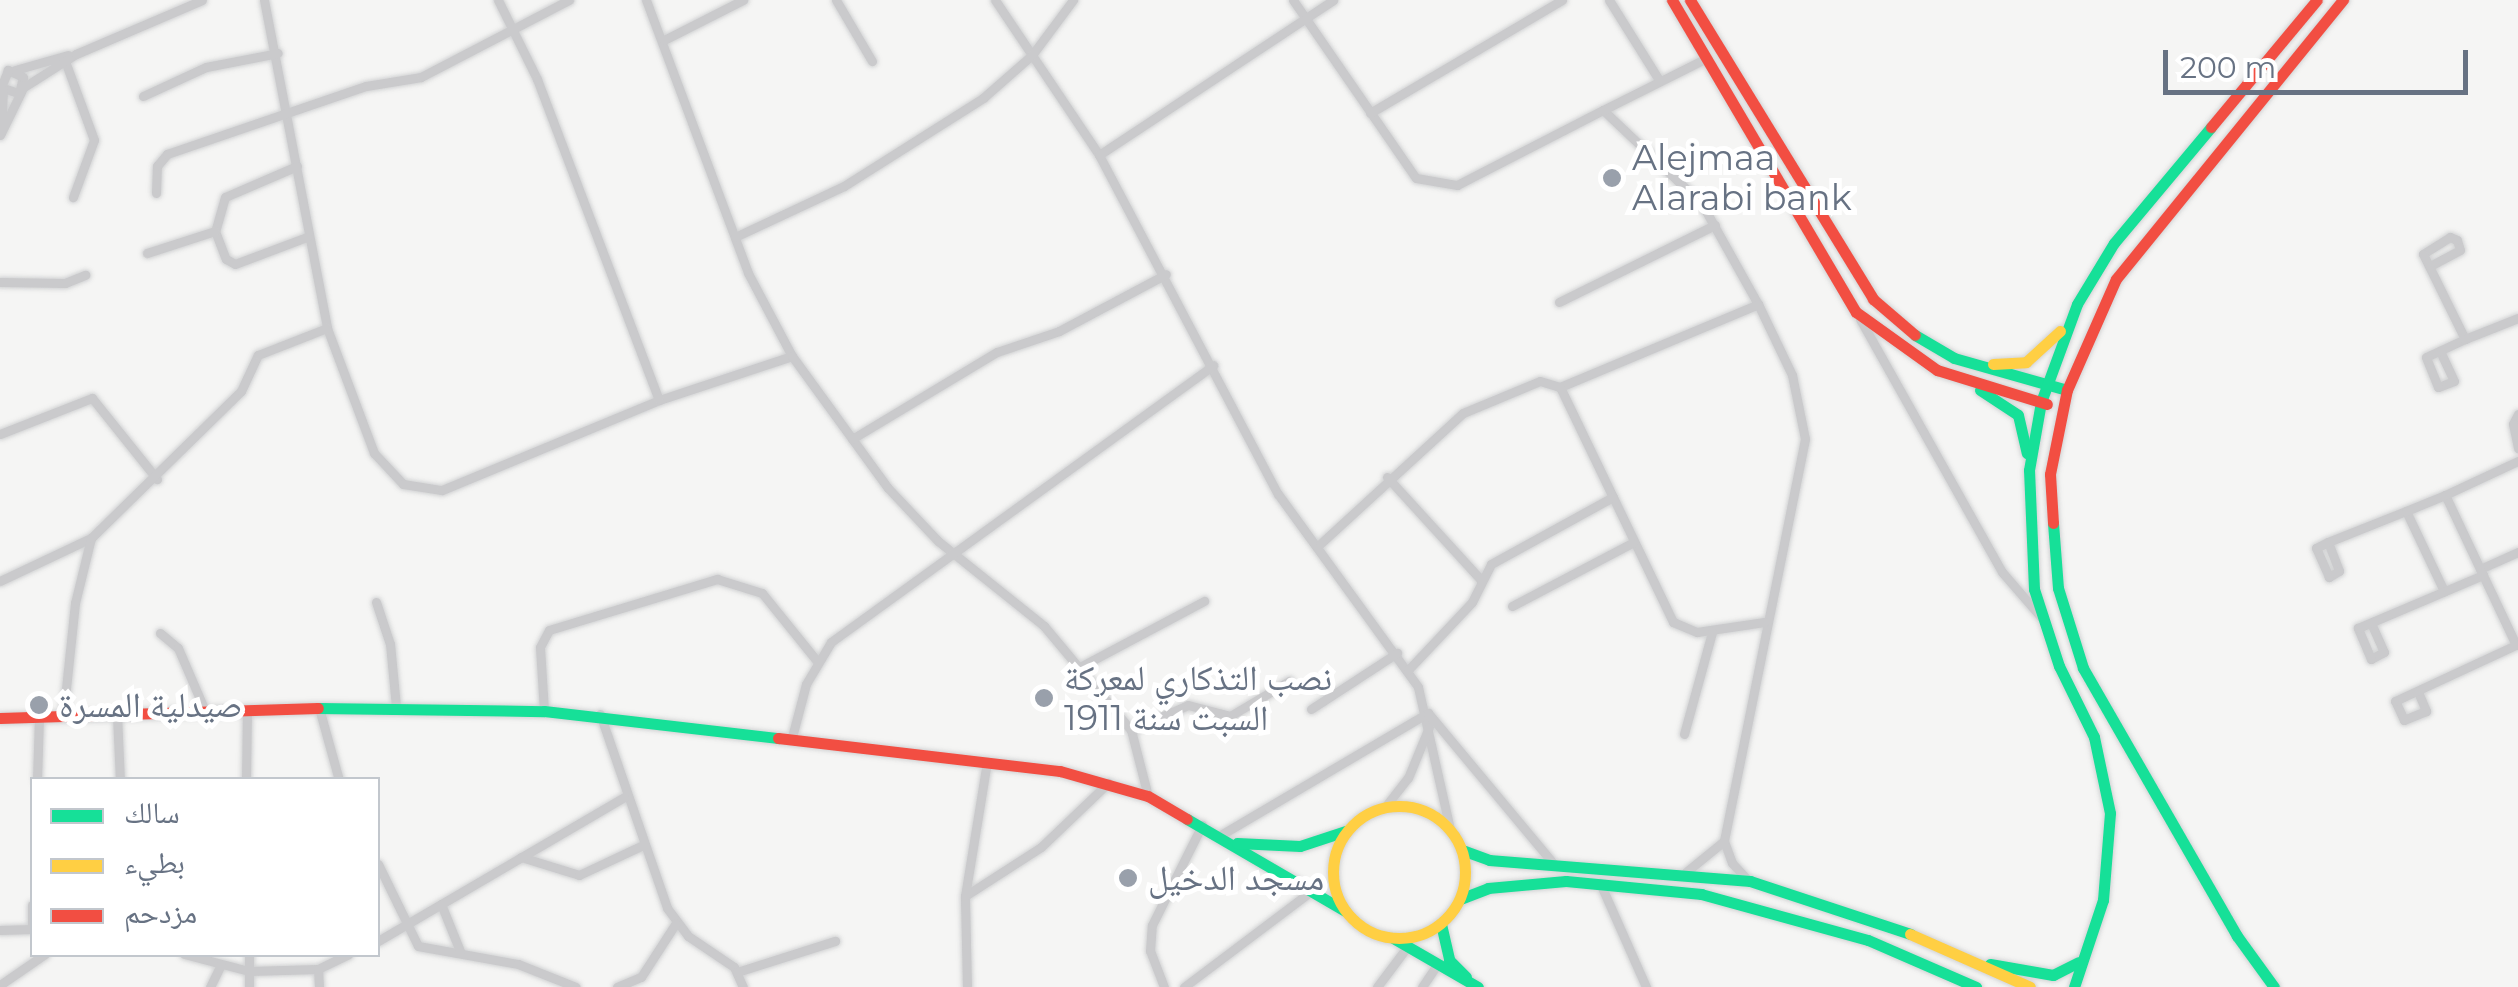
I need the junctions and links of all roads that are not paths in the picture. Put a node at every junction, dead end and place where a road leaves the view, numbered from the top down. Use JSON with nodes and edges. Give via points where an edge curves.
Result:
{"nodes":[{"id":1,"x":202,"y":0,"type":"edge"},
{"id":2,"x":264,"y":0,"type":"edge"},
{"id":3,"x":498,"y":0,"type":"edge"},
{"id":4,"x":568,"y":0,"type":"edge"},
{"id":5,"x":646,"y":0,"type":"edge"},
{"id":6,"x":743,"y":0,"type":"edge"},
{"id":7,"x":836,"y":0,"type":"edge"},
{"id":8,"x":994,"y":0,"type":"edge"},
{"id":9,"x":1073,"y":0,"type":"edge"},
{"id":10,"x":1294,"y":0,"type":"edge"},
{"id":11,"x":1334,"y":0,"type":"edge"},
{"id":12,"x":1562,"y":0,"type":"edge"},
{"id":13,"x":1609,"y":0,"type":"edge"},
{"id":14,"x":1672,"y":0,"type":"edge"},
{"id":15,"x":1690,"y":0,"type":"edge"},
{"id":16,"x":2317,"y":0,"type":"edge"},
{"id":17,"x":2343,"y":0,"type":"edge"},
{"id":18,"x":1304,"y":16,"type":"junction"},
{"id":19,"x":515,"y":26,"type":"junction"},
{"id":20,"x":664,"y":40,"type":"junction"},
{"id":21,"x":278,"y":52,"type":"junction"},
{"id":22,"x":76,"y":54,"type":"junction"},
{"id":23,"x":1032,"y":55,"type":"junction"},
{"id":24,"x":1707,"y":58,"type":"junction"},
{"id":25,"x":65,"y":61,"type":"junction"},
{"id":26,"x":872,"y":62,"type":"dead end"},
{"id":27,"x":8,"y":70,"type":"edge"},
{"id":28,"x":1660,"y":80,"type":"junction"},
{"id":29,"x":2,"y":88,"type":"edge"},
{"id":30,"x":23,"y":88,"type":"junction"},
{"id":31,"x":143,"y":96,"type":"dead end"},
{"id":32,"x":1603,"y":110,"type":"junction"},
{"id":33,"x":289,"y":113,"type":"junction"},
{"id":34,"x":1370,"y":113,"type":"junction"},
{"id":35,"x":0,"y":133,"type":"edge"},
{"id":36,"x":1098,"y":155,"type":"junction"},
{"id":37,"x":298,"y":166,"type":"junction"},
{"id":38,"x":156,"y":193,"type":"dead end"},
{"id":39,"x":74,"y":197,"type":"dead end"},
{"id":40,"x":1715,"y":225,"type":"junction"},
{"id":41,"x":215,"y":231,"type":"junction"},
{"id":42,"x":307,"y":237,"type":"junction"},
{"id":43,"x":735,"y":237,"type":"junction"},
{"id":44,"x":146,"y":253,"type":"dead end"},
{"id":45,"x":2430,"y":266,"type":"dead end"},
{"id":46,"x":85,"y":274,"type":"dead end"},
{"id":47,"x":1166,"y":274,"type":"junction"},
{"id":48,"x":0,"y":282,"type":"edge"},
{"id":49,"x":1559,"y":302,"type":"dead end"},
{"id":50,"x":1758,"y":304,"type":"junction"},
{"id":51,"x":2077,"y":304,"type":"junction"},
{"id":52,"x":1856,"y":312,"type":"junction"},
{"id":53,"x":2518,"y":318,"type":"edge"},
{"id":54,"x":327,"y":328,"type":"junction"},
{"id":55,"x":2465,"y":339,"type":"junction"},
{"id":56,"x":2440,"y":351,"type":"dead end"},
{"id":57,"x":792,"y":356,"type":"junction"},
{"id":58,"x":1954,"y":358,"type":"junction"},
{"id":59,"x":1214,"y":365,"type":"junction"},
{"id":60,"x":1937,"y":370,"type":"junction"},
{"id":61,"x":2046,"y":385,"type":"junction"},
{"id":62,"x":1560,"y":386,"type":"junction"},
{"id":63,"x":2067,"y":390,"type":"junction"},
{"id":64,"x":660,"y":400,"type":"junction"},
{"id":65,"x":2042,"y":402,"type":"junction"},
{"id":66,"x":2062,"y":407,"type":"junction"},
{"id":67,"x":2518,"y":414,"type":"edge"},
{"id":68,"x":0,"y":434,"type":"edge"},
{"id":69,"x":852,"y":439,"type":"junction"},
{"id":70,"x":2518,"y":448,"type":"edge"},
{"id":71,"x":2518,"y":461,"type":"edge"},
{"id":72,"x":2028,"y":470,"type":"junction"},
{"id":73,"x":157,"y":478,"type":"junction"},
{"id":74,"x":1387,"y":478,"type":"junction"},
{"id":75,"x":2444,"y":494,"type":"junction"},
{"id":76,"x":1613,"y":497,"type":"junction"},
{"id":77,"x":2406,"y":511,"type":"junction"},
{"id":78,"x":91,"y":538,"type":"junction"},
{"id":79,"x":2328,"y":542,"type":"dead end"},
{"id":80,"x":1632,"y":543,"type":"junction"},
{"id":81,"x":1320,"y":544,"type":"junction"},
{"id":82,"x":2518,"y":552,"type":"edge"},
{"id":83,"x":958,"y":554,"type":"junction"},
{"id":84,"x":2481,"y":572,"type":"junction"},
{"id":85,"x":1480,"y":579,"type":"junction"},
{"id":86,"x":0,"y":582,"type":"edge"},
{"id":87,"x":2444,"y":591,"type":"junction"},
{"id":88,"x":1204,"y":600,"type":"dead end"},
{"id":89,"x":376,"y":602,"type":"dead end"},
{"id":90,"x":1512,"y":606,"type":"dead end"},
{"id":91,"x":2042,"y":619,"type":"junction"},
{"id":92,"x":1764,"y":622,"type":"junction"},
{"id":93,"x":2371,"y":623,"type":"dead end"},
{"id":94,"x":160,"y":632,"type":"dead end"},
{"id":95,"x":1712,"y":632,"type":"junction"},
{"id":96,"x":2517,"y":645,"type":"edge"},
{"id":97,"x":1397,"y":654,"type":"junction"},
{"id":98,"x":816,"y":660,"type":"junction"},
{"id":99,"x":1078,"y":668,"type":"junction"},
{"id":100,"x":1408,"y":670,"type":"junction"},
{"id":101,"x":1289,"y":681,"type":"dead end"},
{"id":102,"x":2418,"y":692,"type":"dead end"},
{"id":103,"x":396,"y":706,"type":"junction"},
{"id":104,"x":319,"y":708,"type":"junction"},
{"id":105,"x":1311,"y":709,"type":"dead end"},
{"id":106,"x":544,"y":711,"type":"junction"},
{"id":107,"x":247,"y":712,"type":"junction"},
{"id":108,"x":206,"y":713,"type":"junction"},
{"id":109,"x":600,"y":714,"type":"junction"},
{"id":110,"x":117,"y":716,"type":"junction"},
{"id":111,"x":38,"y":717,"type":"junction"},
{"id":112,"x":63,"y":717,"type":"junction"},
{"id":113,"x":0,"y":718,"type":"edge"},
{"id":114,"x":1429,"y":719,"type":"junction"},
{"id":115,"x":1131,"y":730,"type":"junction"},
{"id":116,"x":1684,"y":734,"type":"dead end"},
{"id":117,"x":792,"y":737,"type":"junction"},
{"id":118,"x":987,"y":762,"type":"junction"},
{"id":119,"x":36,"y":777,"type":"edge"},
{"id":120,"x":120,"y":777,"type":"edge"},
{"id":121,"x":246,"y":777,"type":"edge"},
{"id":122,"x":338,"y":777,"type":"edge"},
{"id":123,"x":1110,"y":781,"type":"junction"},
{"id":124,"x":1148,"y":796,"type":"junction"},
{"id":125,"x":624,"y":797,"type":"junction"},
{"id":126,"x":1384,"y":807,"type":"junction"},
{"id":127,"x":1202,"y":826,"type":"junction"},
{"id":128,"x":1450,"y":829,"type":"junction"},
{"id":129,"x":1346,"y":831,"type":"junction"},
{"id":130,"x":1223,"y":838,"type":"junction"},
{"id":131,"x":1724,"y":841,"type":"junction"},
{"id":132,"x":642,"y":845,"type":"junction"},
{"id":133,"x":1462,"y":850,"type":"junction"},
{"id":134,"x":521,"y":857,"type":"junction"},
{"id":135,"x":1554,"y":864,"type":"junction"},
{"id":136,"x":380,"y":868,"type":"edge"},
{"id":137,"x":1686,"y":872,"type":"junction"},
{"id":138,"x":1750,"y":882,"type":"junction"},
{"id":139,"x":1600,"y":883,"type":"junction"},
{"id":140,"x":1310,"y":892,"type":"junction"},
{"id":141,"x":965,"y":896,"type":"junction"},
{"id":142,"x":1460,"y":899,"type":"junction"},
{"id":143,"x":441,"y":904,"type":"junction"},
{"id":144,"x":1345,"y":911,"type":"junction"},
{"id":145,"x":676,"y":923,"type":"junction"},
{"id":146,"x":405,"y":924,"type":"junction"},
{"id":147,"x":1441,"y":924,"type":"junction"},
{"id":148,"x":30,"y":929,"type":"edge"},
{"id":149,"x":0,"y":930,"type":"edge"},
{"id":150,"x":1394,"y":938,"type":"junction"},
{"id":151,"x":380,"y":940,"type":"edge"},
{"id":152,"x":835,"y":941,"type":"dead end"},
{"id":153,"x":1406,"y":947,"type":"junction"},
{"id":154,"x":460,"y":951,"type":"junction"},
{"id":155,"x":40,"y":957,"type":"edge"},
{"id":156,"x":195,"y":957,"type":"edge"},
{"id":157,"x":249,"y":957,"type":"edge"},
{"id":158,"x":343,"y":957,"type":"edge"},
{"id":159,"x":1974,"y":961,"type":"junction"},
{"id":160,"x":2078,"y":962,"type":"junction"},
{"id":161,"x":221,"y":964,"type":"junction"},
{"id":162,"x":1436,"y":966,"type":"junction"},
{"id":163,"x":318,"y":969,"type":"junction"},
{"id":164,"x":249,"y":970,"type":"junction"},
{"id":165,"x":737,"y":972,"type":"junction"},
{"id":166,"x":549,"y":982,"type":"edge"},
{"id":167,"x":0,"y":985,"type":"edge"},
{"id":168,"x":1476,"y":985,"type":"edge"},
{"id":169,"x":210,"y":987,"type":"edge"},
{"id":170,"x":249,"y":987,"type":"edge"},
{"id":171,"x":319,"y":987,"type":"edge"},
{"id":172,"x":576,"y":987,"type":"edge"},
{"id":173,"x":617,"y":987,"type":"edge"},
{"id":174,"x":743,"y":987,"type":"edge"},
{"id":175,"x":968,"y":987,"type":"edge"},
{"id":176,"x":1164,"y":987,"type":"edge"},
{"id":177,"x":1184,"y":987,"type":"edge"},
{"id":178,"x":1378,"y":987,"type":"edge"},
{"id":179,"x":1422,"y":987,"type":"edge"},
{"id":180,"x":1646,"y":987,"type":"edge"},
{"id":181,"x":1976,"y":987,"type":"edge"},
{"id":182,"x":2030,"y":987,"type":"edge"},
{"id":183,"x":2074,"y":987,"type":"edge"},
{"id":184,"x":2274,"y":987,"type":"edge"}],
"edges":[{"from":1,"to":22,"type":"street"},
{"from":2,"to":21,"type":"street"},
{"from":3,"to":19,"type":"street"},
{"from":4,"to":19,"type":"street"},
{"from":5,"to":20,"type":"street"},
{"from":6,"to":20,"type":"street"},
{"from":7,"to":26,"type":"street"},
{"from":8,"to":23,"type":"street"},
{"from":9,"to":23,"type":"street"},
{"from":10,"to":18,"type":"street"},
{"from":11,"to":18,"type":"street"},
{"from":12,"to":34,"type":"street"},
{"from":13,"to":28,"type":"street"},
{"from":14,"to":24,"type":"main road"},
{"from":15,"to":58,"type":"main road","via":[[1873,299],[1924,343]]},
{"from":16,"to":51,"type":"main road","via":[[2136,214]]},
{"from":17,"to":63,"type":"main road","via":[[2132,254],[2097,312]]},
{"from":18,"to":34,"type":"street"},
{"from":18,"to":36,"type":"street"},
{"from":19,"to":33,"type":"street","via":[[421,77],[366,86]]},
{"from":19,"to":64,"type":"street"},
{"from":20,"to":43,"type":"street"},
{"from":21,"to":31,"type":"street","via":[[206,66]]},
{"from":21,"to":33,"type":"street"},
{"from":22,"to":25,"type":"street"},
{"from":22,"to":27,"type":"street"},
{"from":23,"to":36,"type":"street"},
{"from":23,"to":43,"type":"street","via":[[903,150]]},
{"from":24,"to":28,"type":"street"},
{"from":24,"to":52,"type":"main road"},
{"from":25,"to":30,"type":"street"},
{"from":25,"to":39,"type":"street","via":[[94,140]]},
{"from":27,"to":29,"type":"street"},
{"from":27,"to":30,"type":"street"},
{"from":28,"to":32,"type":"street"},
{"from":29,"to":30,"type":"street"},
{"from":29,"to":35,"type":"street"},
{"from":30,"to":35,"type":"street"},
{"from":32,"to":34,"type":"street","via":[[1450,186],[1416,178]]},
{"from":32,"to":40,"type":"street","via":[[1680,180]]},
{"from":33,"to":37,"type":"street"},
{"from":33,"to":38,"type":"street","via":[[167,154],[157,166]]},
{"from":36,"to":47,"type":"street"},
{"from":37,"to":41,"type":"street","via":[[226,196]]},
{"from":37,"to":42,"type":"street"},
{"from":40,"to":49,"type":"street"},
{"from":40,"to":50,"type":"street"},
{"from":41,"to":42,"type":"street","via":[[226,258],[236,264]]},
{"from":41,"to":44,"type":"street"},
{"from":42,"to":54,"type":"street"},
{"from":43,"to":57,"type":"street"},
{"from":45,"to":55,"type":"street"},
{"from":46,"to":48,"type":"street","via":[[66,284]]},
{"from":47,"to":59,"type":"street"},
{"from":47,"to":69,"type":"street","via":[[1059,331],[996,352]]},
{"from":50,"to":62,"type":"street"},
{"from":50,"to":92,"type":"street","via":[[1792,376],[1805,439]]},
{"from":51,"to":58,"type":"main road","via":[[2054,340],[2026,362]]},
{"from":51,"to":61,"type":"main road"},
{"from":52,"to":60,"type":"main road"},
{"from":52,"to":91,"type":"street","via":[[2002,572]]},
{"from":53,"to":55,"type":"street"},
{"from":54,"to":64,"type":"street","via":[[374,453],[394,478],[422,492],[442,490]]},
{"from":54,"to":73,"type":"street","via":[[258,355],[241,391]]},
{"from":55,"to":56,"type":"street"},
{"from":57,"to":64,"type":"street"},
{"from":57,"to":69,"type":"street"},
{"from":58,"to":61,"type":"main road"},
{"from":59,"to":81,"type":"street","via":[[1278,494]]},
{"from":59,"to":83,"type":"street"},
{"from":60,"to":65,"type":"main road"},
{"from":60,"to":72,"type":"main road","via":[[2018,416]]},
{"from":61,"to":63,"type":"main road"},
{"from":61,"to":65,"type":"main road"},
{"from":62,"to":74,"type":"street","via":[[1530,382],[1478,404]]},
{"from":62,"to":76,"type":"street"},
{"from":63,"to":66,"type":"main road"},
{"from":65,"to":66,"type":"main road"},
{"from":65,"to":72,"type":"main road"},
{"from":66,"to":184,"type":"main road","via":[[2049,513],[2068,626],[2102,707],[2236,936]]},
{"from":67,"to":70,"type":"street"},
{"from":68,"to":73,"type":"street","via":[[92,398]]},
{"from":69,"to":83,"type":"street","via":[[888,488]]},
{"from":71,"to":75,"type":"street"},
{"from":72,"to":91,"type":"main road","via":[[2029,552]]},
{"from":73,"to":78,"type":"street"},
{"from":74,"to":81,"type":"street"},
{"from":74,"to":85,"type":"street"},
{"from":75,"to":77,"type":"street"},
{"from":75,"to":84,"type":"street"},
{"from":76,"to":80,"type":"street"},
{"from":76,"to":85,"type":"street","via":[[1491,564]]},
{"from":77,"to":79,"type":"street"},
{"from":77,"to":87,"type":"street"},
{"from":78,"to":86,"type":"street"},
{"from":78,"to":112,"type":"street","via":[[75,603]]},
{"from":80,"to":90,"type":"street"},
{"from":80,"to":95,"type":"street","via":[[1673,622]]},
{"from":81,"to":97,"type":"street"},
{"from":82,"to":84,"type":"street"},
{"from":83,"to":98,"type":"street","via":[[849,628]]},
{"from":83,"to":99,"type":"street","via":[[1014,597]]},
{"from":84,"to":87,"type":"street"},
{"from":84,"to":96,"type":"street"},
{"from":85,"to":100,"type":"street","via":[[1472,602]]},
{"from":87,"to":93,"type":"street"},
{"from":88,"to":99,"type":"street"},
{"from":89,"to":103,"type":"street","via":[[390,644]]},
{"from":91,"to":160,"type":"main road","via":[[2094,736],[2110,813],[2103,900]]},
{"from":92,"to":95,"type":"street"},
{"from":92,"to":131,"type":"street"},
{"from":94,"to":108,"type":"street","via":[[178,648]]},
{"from":95,"to":116,"type":"street"},
{"from":96,"to":102,"type":"street"},
{"from":97,"to":100,"type":"street"},
{"from":97,"to":105,"type":"street"},
{"from":98,"to":106,"type":"street","via":[[762,593],[717,579],[549,630],[540,647]]},
{"from":98,"to":117,"type":"street"},
{"from":99,"to":115,"type":"street"},
{"from":100,"to":114,"type":"street"},
{"from":101,"to":115,"type":"street","via":[[1230,716],[1188,705]]},
{"from":103,"to":104,"type":"main road"},
{"from":103,"to":106,"type":"main road"},
{"from":104,"to":107,"type":"main road"},
{"from":104,"to":122,"type":"street"},
{"from":106,"to":109,"type":"main road"},
{"from":107,"to":108,"type":"main road"},
{"from":107,"to":121,"type":"street"},
{"from":108,"to":110,"type":"main road"},
{"from":109,"to":117,"type":"main road"},
{"from":109,"to":125,"type":"street"},
{"from":110,"to":112,"type":"main road"},
{"from":110,"to":120,"type":"street"},
{"from":111,"to":112,"type":"main road"},
{"from":111,"to":113,"type":"main road"},
{"from":111,"to":119,"type":"street"},
{"from":114,"to":126,"type":"street","via":[[1408,778]]},
{"from":114,"to":128,"type":"street","via":[[1436,789]]},
{"from":114,"to":130,"type":"street"},
{"from":114,"to":135,"type":"street"},
{"from":115,"to":124,"type":"street"},
{"from":117,"to":118,"type":"main road"},
{"from":118,"to":123,"type":"main road"},
{"from":118,"to":141,"type":"street"},
{"from":123,"to":124,"type":"main road"},
{"from":123,"to":141,"type":"street","via":[[1067,827]]},
{"from":124,"to":127,"type":"main road"},
{"from":125,"to":132,"type":"street"},
{"from":125,"to":134,"type":"street"},
{"from":126,"to":128,"type":"main road","via":[[1420,809]]},
{"from":126,"to":129,"type":"main road"},
{"from":127,"to":130,"type":"main road"},
{"from":127,"to":176,"type":"street","via":[[1152,925],[1150,952]]},
{"from":128,"to":133,"type":"main road"},
{"from":129,"to":130,"type":"main road","via":[[1280,848]]},
{"from":129,"to":144,"type":"main road","via":[[1333,862]]},
{"from":130,"to":140,"type":"main road"},
{"from":131,"to":137,"type":"street"},
{"from":131,"to":138,"type":"street","via":[[1732,863]]},
{"from":132,"to":134,"type":"street","via":[[579,874]]},
{"from":132,"to":145,"type":"street"},
{"from":133,"to":135,"type":"main road","via":[[1489,860]]},
{"from":133,"to":142,"type":"main road"},
{"from":134,"to":143,"type":"street"},
{"from":135,"to":137,"type":"main road"},
{"from":136,"to":146,"type":"street"},
{"from":137,"to":138,"type":"main road"},
{"from":138,"to":159,"type":"main road","via":[[1882,921]]},
{"from":139,"to":142,"type":"main road","via":[[1514,884]]},
{"from":139,"to":180,"type":"street"},
{"from":139,"to":181,"type":"main road","via":[[1701,894],[1777,912],[1868,940]]},
{"from":140,"to":144,"type":"main road"},
{"from":140,"to":177,"type":"street"},
{"from":141,"to":175,"type":"street"},
{"from":142,"to":147,"type":"main road"},
{"from":143,"to":146,"type":"street"},
{"from":143,"to":154,"type":"street"},
{"from":144,"to":150,"type":"main road","via":[[1366,930]]},
{"from":145,"to":165,"type":"street"},
{"from":145,"to":173,"type":"street","via":[[641,976]]},
{"from":146,"to":151,"type":"street"},
{"from":146,"to":154,"type":"street","via":[[418,946]]},
{"from":147,"to":150,"type":"main road"},
{"from":147,"to":168,"type":"main road","via":[[1449,960]]},
{"from":148,"to":149,"type":"street"},
{"from":150,"to":153,"type":"main road"},
{"from":152,"to":165,"type":"street"},
{"from":153,"to":162,"type":"main road"},
{"from":153,"to":178,"type":"street"},
{"from":154,"to":166,"type":"street"},
{"from":155,"to":167,"type":"street"},
{"from":156,"to":161,"type":"street"},
{"from":157,"to":164,"type":"street"},
{"from":158,"to":163,"type":"street"},
{"from":159,"to":160,"type":"main road","via":[[2053,975]]},
{"from":159,"to":182,"type":"main road"},
{"from":160,"to":183,"type":"main road"},
{"from":161,"to":164,"type":"street"},
{"from":161,"to":169,"type":"street"},
{"from":162,"to":168,"type":"main road"},
{"from":162,"to":179,"type":"street"},
{"from":163,"to":164,"type":"street"},
{"from":163,"to":171,"type":"street"},
{"from":164,"to":170,"type":"street"},
{"from":165,"to":174,"type":"street"},
{"from":166,"to":172,"type":"street"}]}
